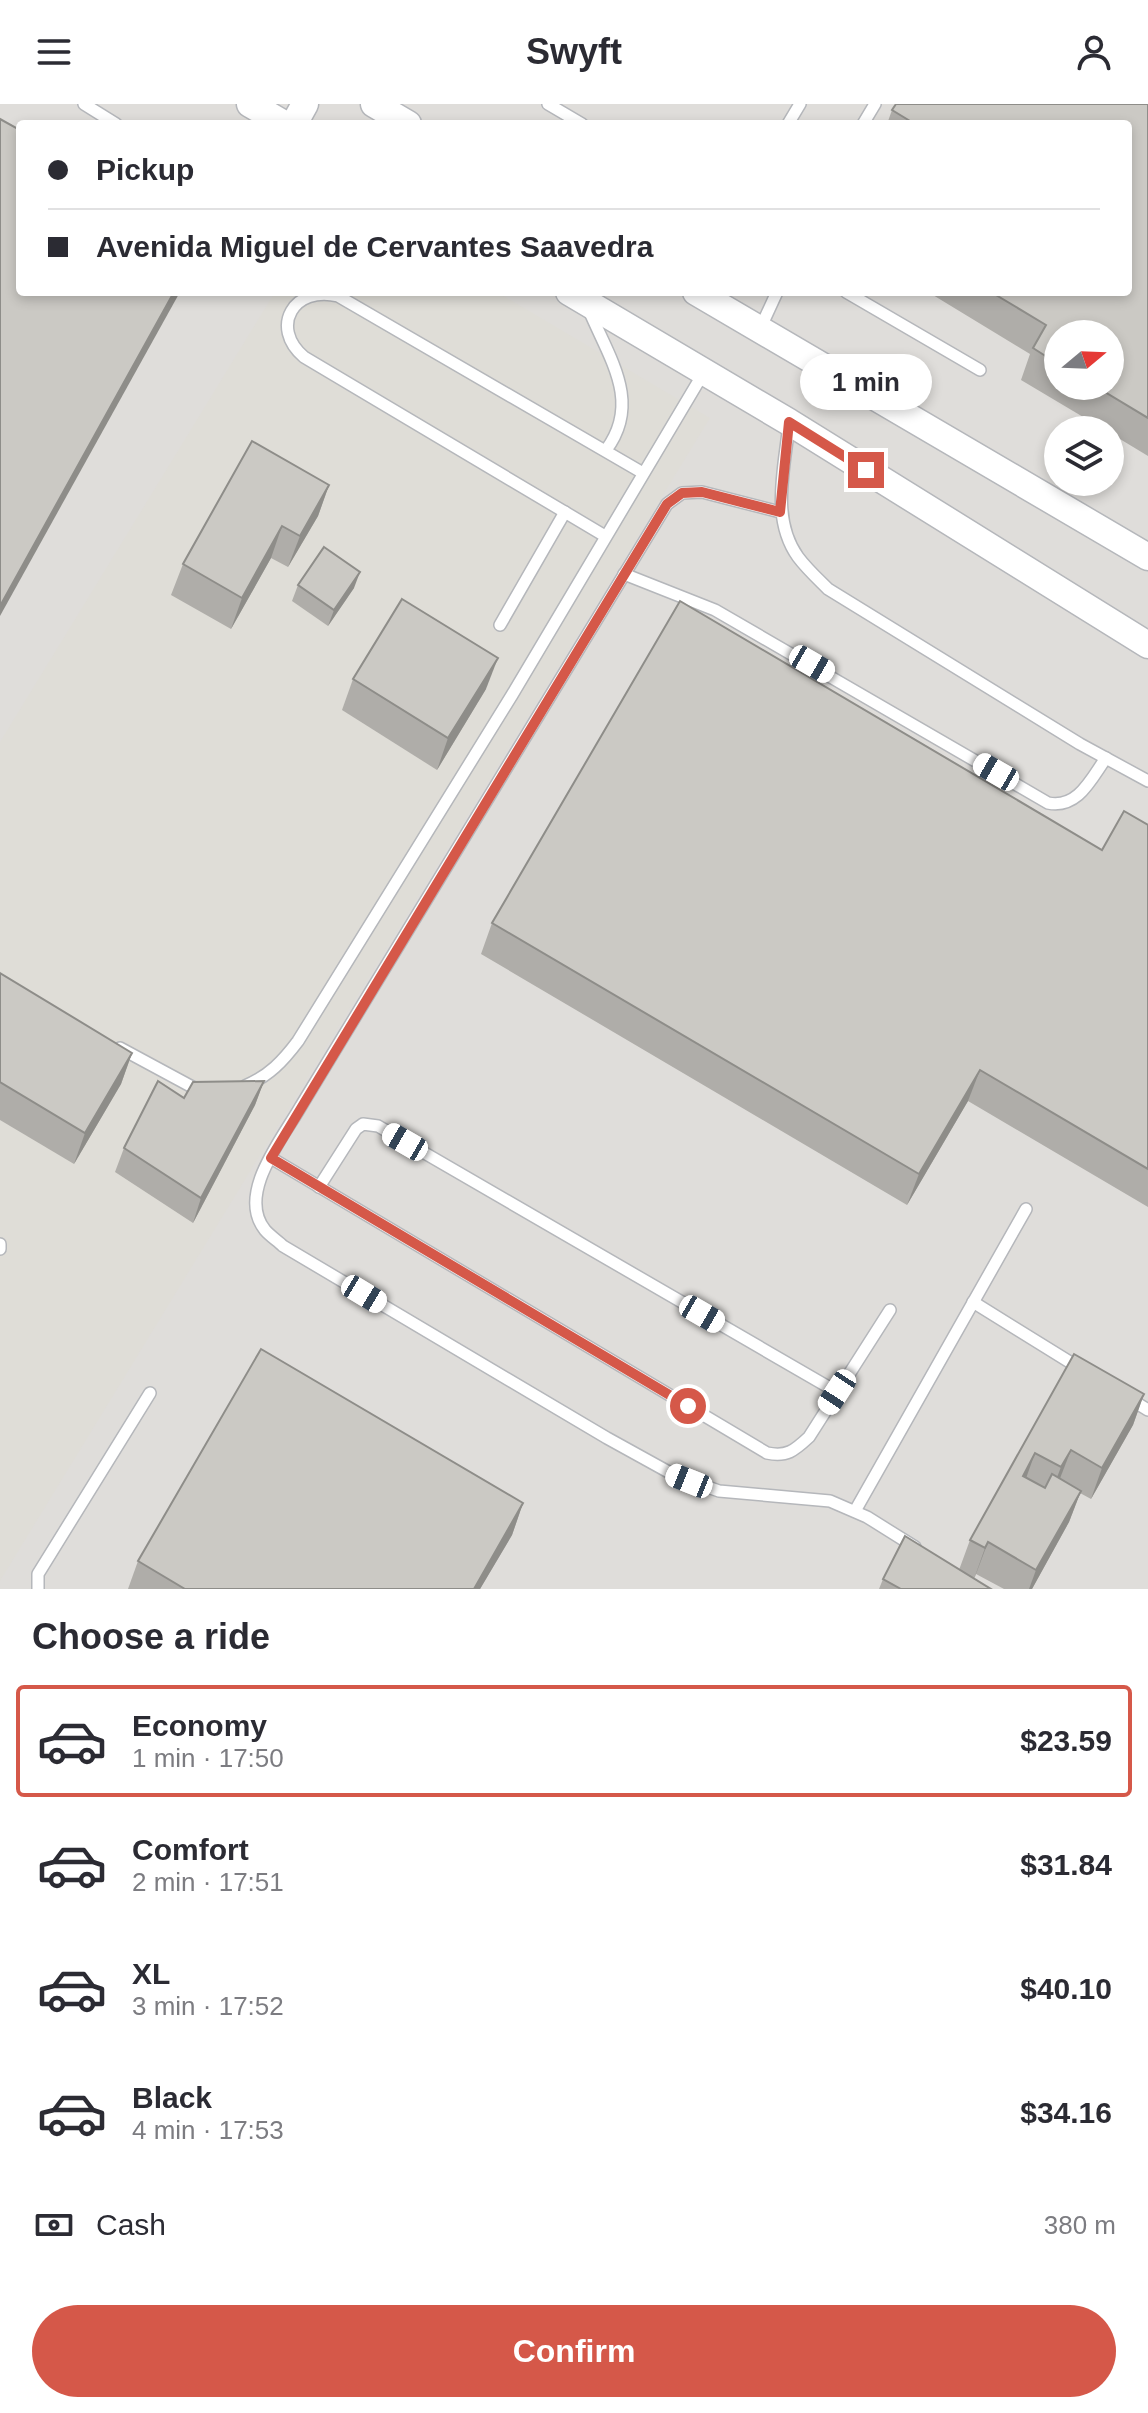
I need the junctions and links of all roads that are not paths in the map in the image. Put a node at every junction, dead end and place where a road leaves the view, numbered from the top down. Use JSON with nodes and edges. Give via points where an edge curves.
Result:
{"nodes":[{"id":1,"x":84,"y":104,"type":"edge"},
{"id":2,"x":250,"y":104,"type":"edge"},
{"id":3,"x":374,"y":104,"type":"edge"},
{"id":4,"x":548,"y":104,"type":"edge"},
{"id":5,"x":110,"y":120,"type":"edge"},
{"id":6,"x":277,"y":120,"type":"edge"},
{"id":7,"x":401,"y":120,"type":"edge"},
{"id":8,"x":575,"y":120,"type":"edge"},
{"id":9,"x":308,"y":296,"type":"edge"},
{"id":10,"x":338,"y":296,"type":"edge"},
{"id":11,"x":703,"y":296,"type":"edge"},
{"id":12,"x":775,"y":296,"type":"edge"},
{"id":13,"x":853,"y":296,"type":"edge"},
{"id":14,"x":577,"y":297,"type":"edge"},
{"id":15,"x":760,"y":330,"type":"junction"},
{"id":16,"x":980,"y":370,"type":"dead end"},
{"id":17,"x":704,"y":372,"type":"junction"},
{"id":18,"x":789,"y":422,"type":"junction"},
{"id":19,"x":606,"y":450,"type":"junction"},
{"id":20,"x":643,"y":473,"type":"junction"},
{"id":21,"x":565,"y":512,"type":"junction"},
{"id":22,"x":780,"y":512,"type":"junction"},
{"id":23,"x":605,"y":536,"type":"junction"},
{"id":24,"x":1148,"y":557,"type":"edge"},
{"id":25,"x":624,"y":574,"type":"junction"},
{"id":26,"x":500,"y":625,"type":"dead end"},
{"id":27,"x":1148,"y":645,"type":"edge"},
{"id":28,"x":1106,"y":758,"type":"junction"},
{"id":29,"x":1148,"y":781,"type":"edge"},
{"id":30,"x":112,"y":1044,"type":"edge"},
{"id":31,"x":271,"y":1158,"type":"junction"},
{"id":32,"x":319,"y":1187,"type":"junction"},
{"id":33,"x":1026,"y":1209,"type":"dead end"},
{"id":34,"x":973,"y":1302,"type":"junction"},
{"id":35,"x":890,"y":1310,"type":"dead end"},
{"id":36,"x":1094,"y":1377,"type":"edge"},
{"id":37,"x":837,"y":1392,"type":"junction"},
{"id":38,"x":150,"y":1393,"type":"dead end"},
{"id":39,"x":1121,"y":1394,"type":"edge"},
{"id":40,"x":1148,"y":1410,"type":"edge"},
{"id":41,"x":855,"y":1511,"type":"junction"},
{"id":42,"x":931,"y":1557,"type":"edge"},
{"id":43,"x":38,"y":1589,"type":"edge"}],
"edges":[{"from":1,"to":5,"type":"lane"},
{"from":2,"to":6,"type":"street"},
{"from":3,"to":7,"type":"street"},
{"from":4,"to":8,"type":"lane"},
{"from":9,"to":21,"type":"lane","via":[[287,327],[292,347]]},
{"from":10,"to":19,"type":"lane"},
{"from":11,"to":15,"type":"street"},
{"from":12,"to":15,"type":"lane"},
{"from":13,"to":16,"type":"lane"},
{"from":14,"to":17,"type":"street"},
{"from":14,"to":19,"type":"lane","via":[[620,382],[621,426]]},
{"from":15,"to":24,"type":"street"},
{"from":17,"to":18,"type":"street"},
{"from":17,"to":20,"type":"lane"},
{"from":18,"to":22,"type":"lane"},
{"from":18,"to":27,"type":"street"},
{"from":19,"to":20,"type":"lane"},
{"from":20,"to":23,"type":"lane"},
{"from":21,"to":23,"type":"lane"},
{"from":21,"to":26,"type":"lane"},
{"from":22,"to":25,"type":"lane","via":[[702,492],[682,493],[667,504]]},
{"from":22,"to":28,"type":"lane","via":[[798,556],[828,589]]},
{"from":23,"to":30,"type":"lane","via":[[281,1064],[260,1080],[227,1090],[196,1089]]},
{"from":25,"to":28,"type":"lane","via":[[715,610],[1048,803],[1071,802]]},
{"from":25,"to":31,"type":"lane"},
{"from":28,"to":29,"type":"lane"},
{"from":31,"to":32,"type":"lane"},
{"from":31,"to":41,"type":"lane","via":[[255,1197],[264,1229],[283,1246],[674,1475],[719,1491],[817,1499]]},
{"from":32,"to":37,"type":"lane","via":[[767,1453],[793,1453]]},
{"from":32,"to":37,"type":"lane","via":[[356,1129],[363,1124],[378,1126]]},
{"from":33,"to":34,"type":"lane"},
{"from":34,"to":36,"type":"lane"},
{"from":34,"to":41,"type":"lane"},
{"from":35,"to":37,"type":"lane"},
{"from":38,"to":43,"type":"lane","via":[[38,1574]]},
{"from":39,"to":40,"type":"lane"},
{"from":41,"to":42,"type":"lane"}]}
